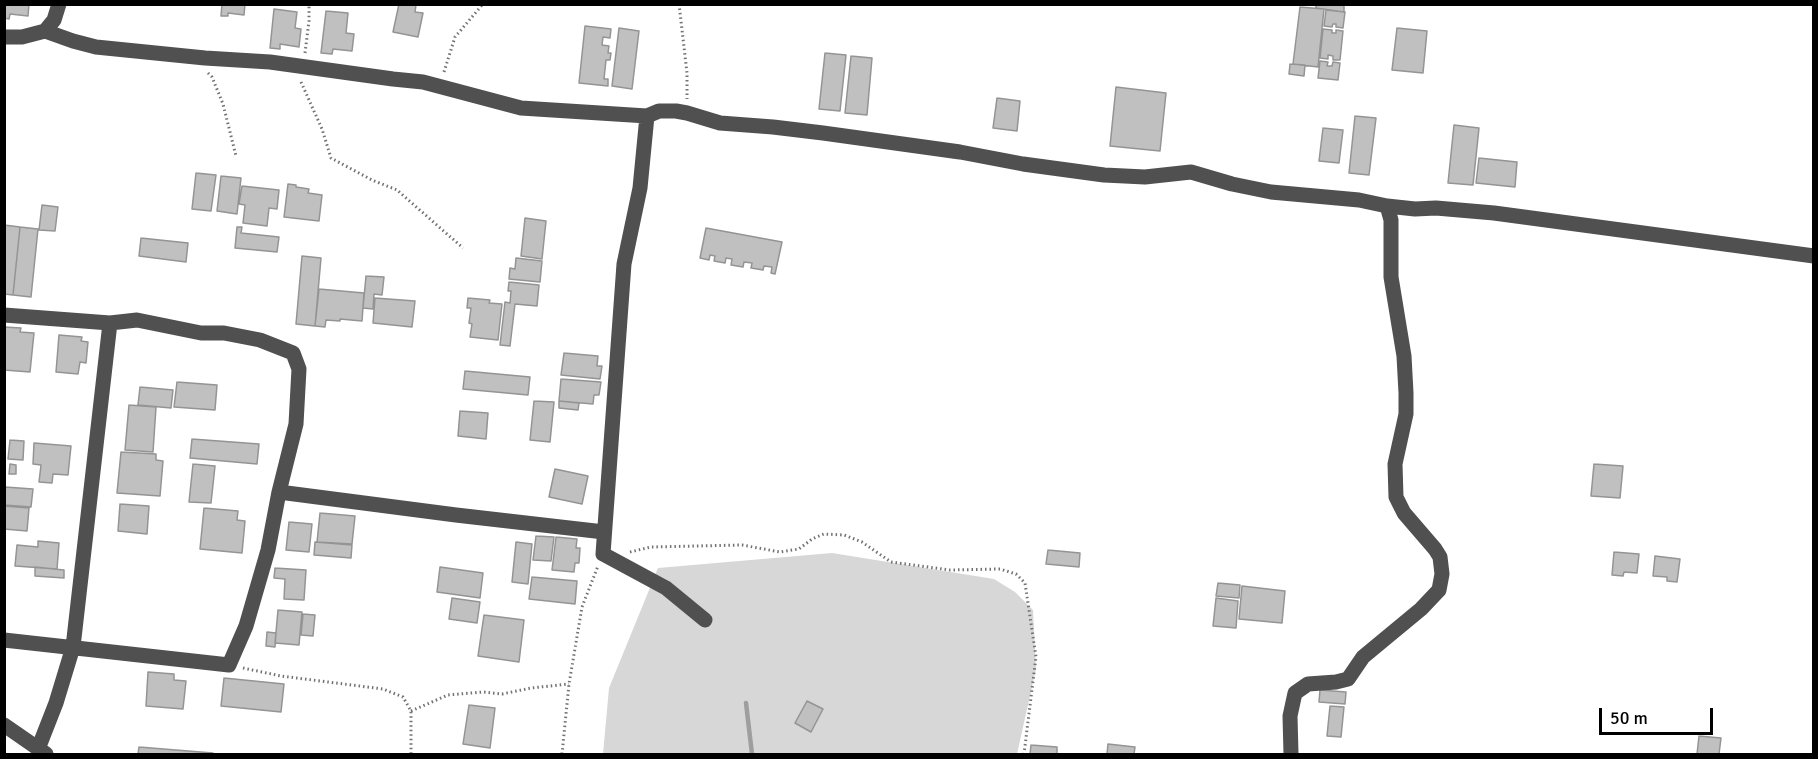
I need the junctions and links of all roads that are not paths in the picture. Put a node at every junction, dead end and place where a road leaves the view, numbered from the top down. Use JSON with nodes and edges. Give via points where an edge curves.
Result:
{"nodes":[{"id":1,"x":59,"y":4,"type":"edge"},
{"id":2,"x":45,"y":31,"type":"junction"},
{"id":3,"x":4,"y":37,"type":"edge"},
{"id":4,"x":647,"y":116,"type":"junction"},
{"id":5,"x":1387,"y":206,"type":"junction"},
{"id":6,"x":1814,"y":256,"type":"edge"},
{"id":7,"x":4,"y":315,"type":"edge"},
{"id":8,"x":111,"y":322,"type":"junction"},
{"id":9,"x":279,"y":492,"type":"junction"},
{"id":10,"x":604,"y":532,"type":"junction"},
{"id":11,"x":705,"y":620,"type":"dead end"},
{"id":12,"x":4,"y":640,"type":"edge"},
{"id":13,"x":73,"y":647,"type":"junction"},
{"id":14,"x":4,"y":725,"type":"edge"},
{"id":15,"x":42,"y":752,"type":"edge"},
{"id":16,"x":1291,"y":754,"type":"edge"}],
"edges":[{"from":1,"to":2,"type":"street"},
{"from":2,"to":3,"type":"street"},
{"from":2,"to":4,"type":"street","via":[[96,47],[270,62],[440,85],[521,108]]},
{"from":4,"to":5,"type":"street","via":[[659,111],[687,113],[720,123],[823,133],[1104,175],[1144,177],[1191,172],[1272,192]]},
{"from":4,"to":10,"type":"street","via":[[640,188],[624,264]]},
{"from":5,"to":6,"type":"street","via":[[1494,213]]},
{"from":5,"to":16,"type":"street","via":[[1391,220],[1391,277],[1406,393],[1406,414],[1395,464],[1396,497],[1404,513],[1440,557],[1442,574],[1439,590],[1363,657],[1348,679],[1308,684],[1295,693],[1290,716]]},
{"from":7,"to":8,"type":"street"},
{"from":8,"to":9,"type":"street","via":[[137,320],[201,333],[224,333],[260,340],[293,353],[299,369],[296,424]]},
{"from":8,"to":13,"type":"street"},
{"from":9,"to":10,"type":"street"},
{"from":9,"to":13,"type":"street","via":[[268,550],[246,626],[229,665]]},
{"from":10,"to":11,"type":"street","via":[[603,554],[666,588]]},
{"from":12,"to":13,"type":"street"},
{"from":13,"to":15,"type":"street"},
{"from":14,"to":15,"type":"street"}]}
